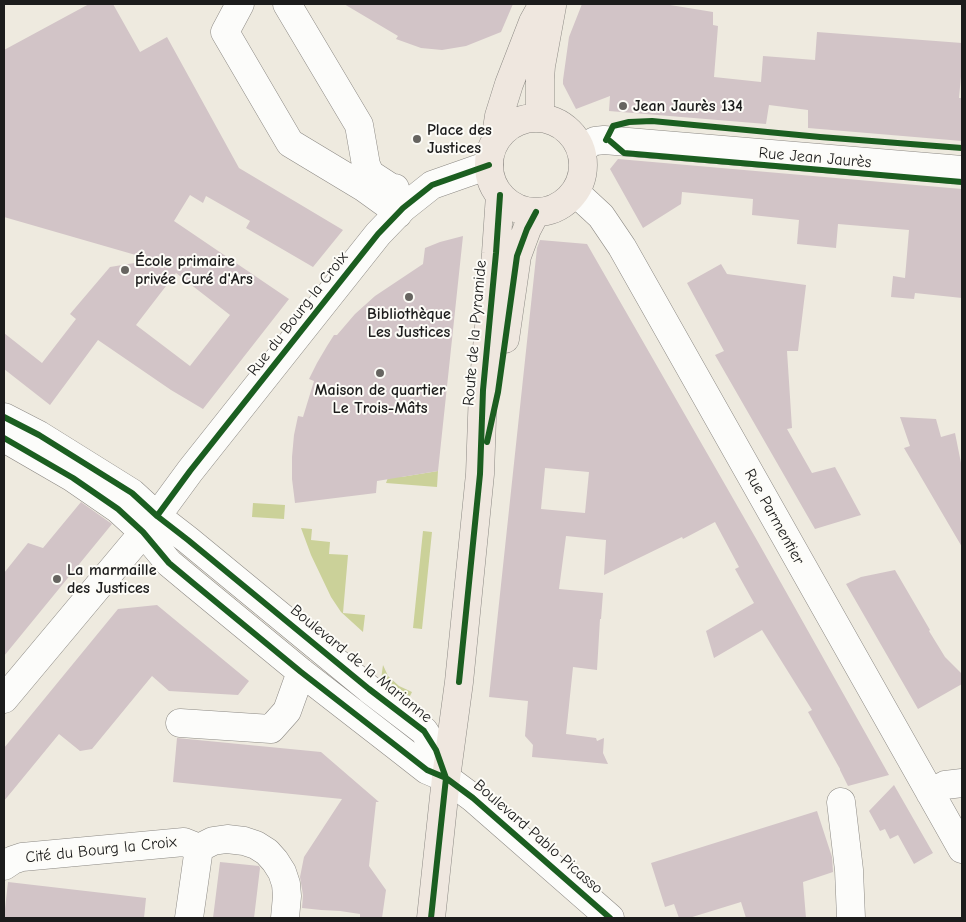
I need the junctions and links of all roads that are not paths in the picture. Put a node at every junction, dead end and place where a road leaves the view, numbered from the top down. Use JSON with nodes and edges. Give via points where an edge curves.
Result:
{"nodes":[{"id":1,"x":240,"y":4,"type":"edge"},
{"id":2,"x":288,"y":4,"type":"edge"},
{"id":3,"x":543,"y":4,"type":"edge"},
{"id":4,"x":553,"y":4,"type":"edge"},
{"id":5,"x":540,"y":118,"type":"junction"},
{"id":6,"x":580,"y":148,"type":"junction"},
{"id":7,"x":492,"y":153,"type":"junction"},
{"id":8,"x":962,"y":170,"type":"edge"},
{"id":9,"x":432,"y":184,"type":"junction"},
{"id":10,"x":575,"y":192,"type":"junction"},
{"id":11,"x":500,"y":195,"type":"junction"},
{"id":12,"x":536,"y":212,"type":"junction"},
{"id":13,"x":398,"y":214,"type":"junction"},
{"id":14,"x":4,"y":417,"type":"edge"},
{"id":15,"x":4,"y":438,"type":"edge"},
{"id":16,"x":480,"y":474,"type":"junction"},
{"id":17,"x":150,"y":524,"type":"junction"},
{"id":18,"x":301,"y":672,"type":"junction"},
{"id":19,"x":4,"y":699,"type":"edge"},
{"id":20,"x":180,"y":722,"type":"dead end"},
{"id":21,"x":446,"y":778,"type":"junction"},
{"id":22,"x":962,"y":783,"type":"edge"},
{"id":23,"x":930,"y":793,"type":"junction"},
{"id":24,"x":841,"y":802,"type":"dead end"},
{"id":25,"x":198,"y":848,"type":"junction"},
{"id":26,"x":962,"y":849,"type":"edge"},
{"id":27,"x":4,"y":866,"type":"edge"},
{"id":28,"x":189,"y":918,"type":"edge"},
{"id":29,"x":285,"y":918,"type":"edge"},
{"id":30,"x":431,"y":918,"type":"edge"},
{"id":31,"x":610,"y":918,"type":"edge"},
{"id":32,"x":851,"y":918,"type":"edge"}],
"edges":[{"from":1,"to":13,"type":"street","via":[[225,32],[290,143],[363,187]]},
{"from":2,"to":9,"type":"street","via":[[359,125],[370,174],[393,189]]},
{"from":3,"to":7,"type":"main road","via":[[509,84]]},
{"from":4,"to":5,"type":"main road","via":[[541,66]]},
{"from":5,"to":6,"type":"main road","via":[[559,124],[574,137]]},
{"from":5,"to":7,"type":"main road","via":[[522,120],[506,128]]},
{"from":6,"to":8,"type":"street","name":"Rue Jean Jaurès","via":[[604,140]]},
{"from":6,"to":10,"type":"main road","via":[[583,174]]},
{"from":7,"to":9,"type":"street","name":"Rue du Bourg la Croix"},
{"from":7,"to":11,"type":"main road","via":[[491,178]]},
{"from":9,"to":13,"type":"street","name":"Rue du Bourg la Croix"},
{"from":10,"to":12,"type":"main road","via":[[555,208]]},
{"from":10,"to":23,"type":"street","name":"Rue Parmentier","via":[[601,216],[622,247]]},
{"from":11,"to":12,"type":"main road","via":[[516,208]]},
{"from":11,"to":16,"type":"main road","name":"Route de la Pyramide","via":[[483,390]]},
{"from":12,"to":16,"type":"main road","name":"Route de la Pyramide","via":[[517,256],[498,392]]},
{"from":13,"to":17,"type":"street","name":"Rue du Bourg la Croix","via":[[378,234]]},
{"from":14,"to":17,"type":"street","name":"Boulevard de la Marianne","via":[[39,435],[132,494]]},
{"from":15,"to":17,"type":"street","name":"Boulevard de la Marianne","via":[[81,483],[118,509]]},
{"from":16,"to":21,"type":"main road","name":"Route de la Pyramide"},
{"from":17,"to":18,"type":"street","name":"Boulevard de la Marianne","via":[[169,563]]},
{"from":17,"to":19,"type":"street","name":"Rue du Bourg la Croix"},
{"from":17,"to":21,"type":"street","name":"Boulevard de la Marianne","via":[[188,540],[424,731],[436,750]]},
{"from":18,"to":20,"type":"street","via":[[287,711],[271,729]]},
{"from":18,"to":21,"type":"street","name":"Boulevard de la Marianne","via":[[427,770]]},
{"from":21,"to":30,"type":"main road","name":"Route de la Pyramide"},
{"from":21,"to":31,"type":"street","name":"Boulevard Pablo Picasso"},
{"from":22,"to":23,"type":"street","via":[[945,785]]},
{"from":23,"to":26,"type":"street","name":"Rue Parmentier"},
{"from":24,"to":32,"type":"street"},
{"from":25,"to":27,"type":"street","name":"Cité du Bourg la Croix","via":[[184,842],[165,843],[22,857]]},
{"from":25,"to":28,"type":"street","name":"Cité du Bourg la Croix"},
{"from":25,"to":29,"type":"street","name":"Cité du Bourg la Croix","via":[[212,841],[228,839],[256,845],[267,852],[282,872],[286,884]]}]}
